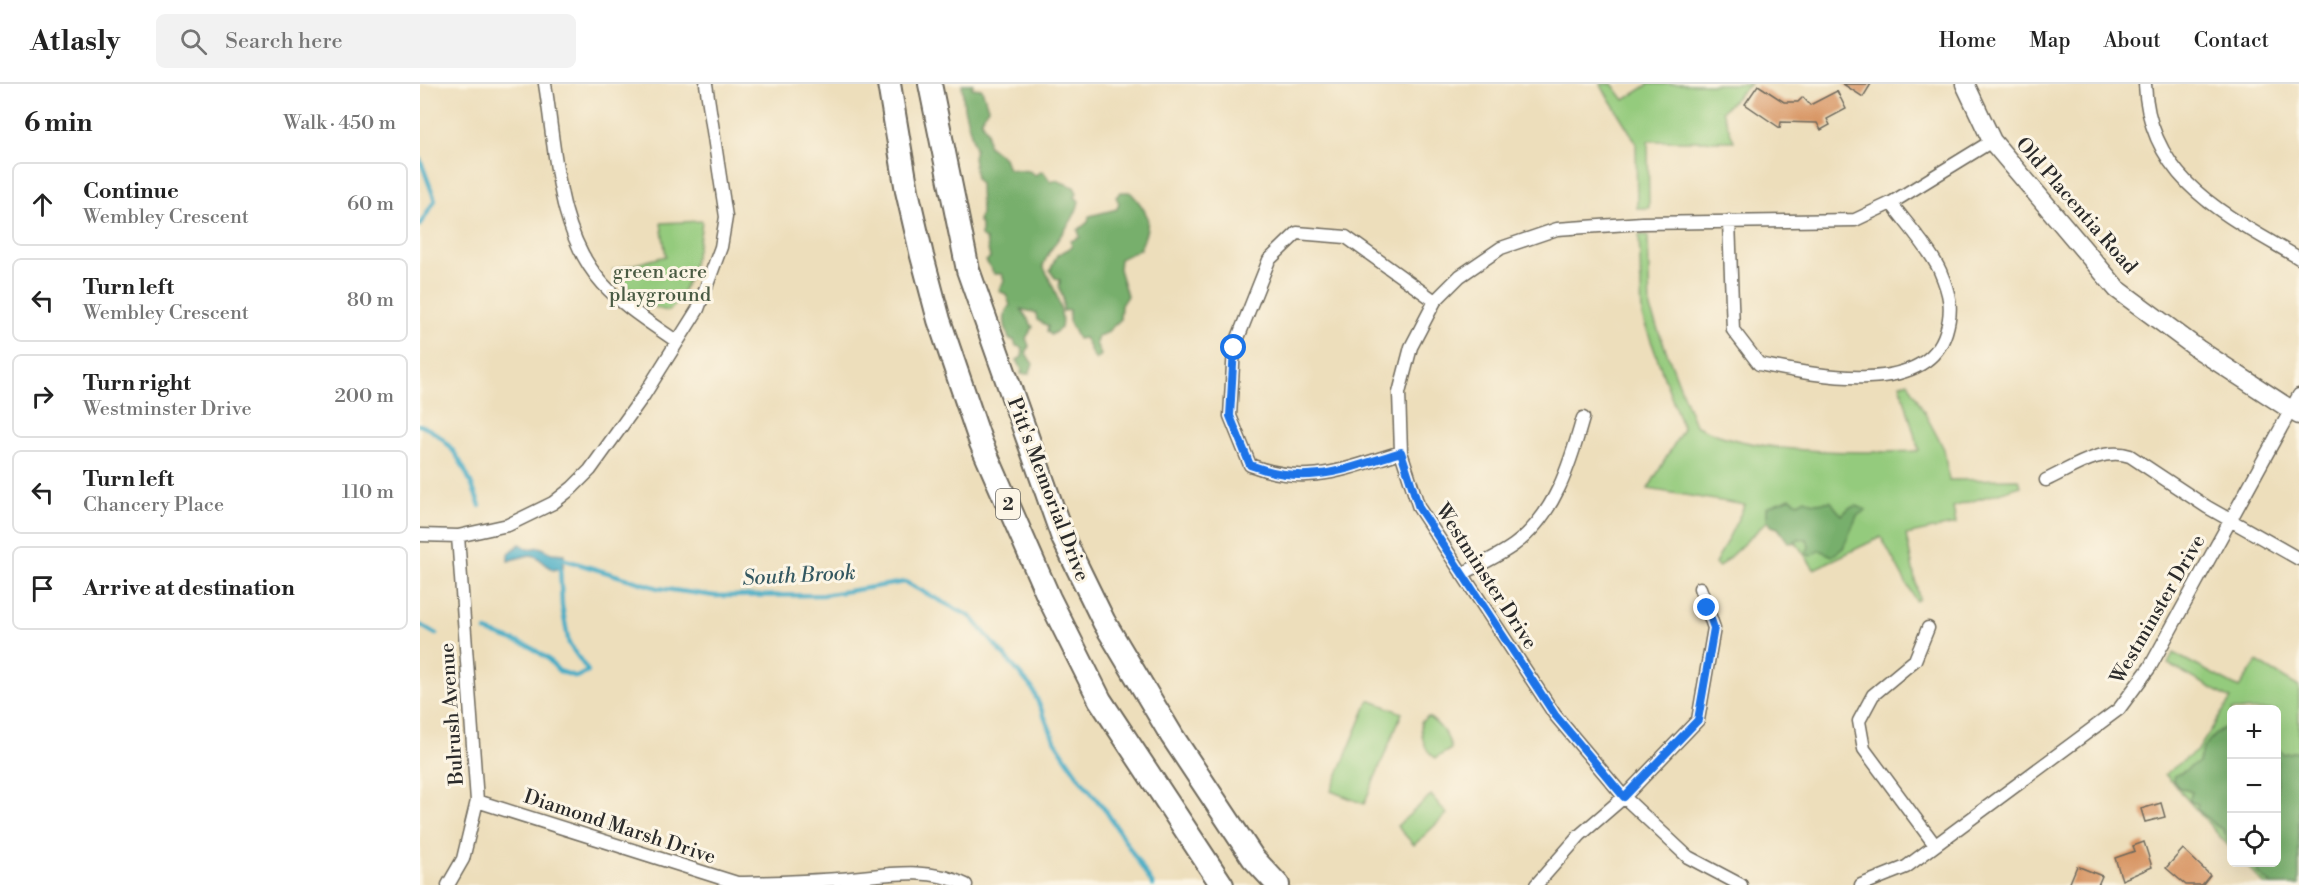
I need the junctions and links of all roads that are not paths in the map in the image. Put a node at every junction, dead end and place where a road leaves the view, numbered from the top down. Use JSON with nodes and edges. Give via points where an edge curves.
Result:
{"nodes":[{"id":1,"x":545,"y":84,"type":"edge"},
{"id":2,"x":706,"y":84,"type":"edge"},
{"id":3,"x":889,"y":84,"type":"edge"},
{"id":4,"x":930,"y":84,"type":"edge"},
{"id":5,"x":938,"y":84,"type":"edge"},
{"id":6,"x":1965,"y":84,"type":"edge"},
{"id":7,"x":2145,"y":84,"type":"edge"},
{"id":8,"x":1992,"y":141,"type":"junction"},
{"id":9,"x":947,"y":168,"type":"junction"},
{"id":10,"x":1891,"y":203,"type":"junction"},
{"id":11,"x":1729,"y":222,"type":"junction"},
{"id":12,"x":2299,"y":258,"type":"edge"},
{"id":13,"x":1435,"y":302,"type":"junction"},
{"id":14,"x":676,"y":341,"type":"junction"},
{"id":15,"x":2296,"y":407,"type":"edge"},
{"id":16,"x":1582,"y":418,"type":"dead end"},
{"id":17,"x":1401,"y":452,"type":"junction"},
{"id":18,"x":2046,"y":480,"type":"dead end"},
{"id":19,"x":2230,"y":520,"type":"junction"},
{"id":20,"x":420,"y":535,"type":"edge"},
{"id":21,"x":458,"y":536,"type":"junction"},
{"id":22,"x":2299,"y":559,"type":"edge"},
{"id":23,"x":1462,"y":574,"type":"junction"},
{"id":24,"x":1700,"y":588,"type":"dead end"},
{"id":25,"x":1928,"y":628,"type":"dead end"},
{"id":26,"x":1624,"y":797,"type":"junction"},
{"id":27,"x":477,"y":801,"type":"junction"},
{"id":28,"x":1935,"y":845,"type":"junction"},
{"id":29,"x":448,"y":885,"type":"edge"},
{"id":30,"x":966,"y":885,"type":"edge"},
{"id":31,"x":1222,"y":885,"type":"edge"},
{"id":32,"x":1278,"y":885,"type":"edge"},
{"id":33,"x":1536,"y":885,"type":"edge"},
{"id":34,"x":1741,"y":885,"type":"edge"},
{"id":35,"x":1861,"y":885,"type":"edge"}],
"edges":[{"from":1,"to":14,"type":"street","via":[[562,193],[569,223],[581,248],[603,284]]},
{"from":2,"to":14,"type":"street","via":[[726,217],[721,247],[698,309]]},
{"from":3,"to":31,"type":"highway","name":"Pitt's Memorial Drive","number":"2","via":[[925,267],[981,443],[1049,598],[1100,700]]},
{"from":4,"to":9,"type":"highway","name":"Pitt's Memorial Drive","number":"2"},
{"from":5,"to":9,"type":"highway"},
{"from":6,"to":8,"type":"main road","name":"Old Placentia Road"},
{"from":7,"to":12,"type":"street","via":[[2155,134],[2181,178],[2216,208]]},
{"from":8,"to":10,"type":"street","name":"Westminster Drive"},
{"from":8,"to":15,"type":"main road","name":"Old Placentia Road","via":[[2117,289],[2198,349]]},
{"from":9,"to":32,"type":"highway","name":"Pitt's Memorial Drive","number":"2","via":[[968,270],[1063,538],[1104,622],[1172,736],[1253,858]]},
{"from":10,"to":11,"type":"street","name":"Westminster Drive","via":[[1855,220]]},
{"from":10,"to":11,"type":"street","via":[[1939,269],[1952,312],[1942,345],[1917,368],[1891,375],[1819,376],[1759,364],[1732,330]]},
{"from":11,"to":13,"type":"street","name":"Westminster Drive","via":[[1557,229],[1501,248],[1460,276]]},
{"from":13,"to":17,"type":"street","name":"Westminster Drive","via":[[1411,347],[1399,393]]},
{"from":13,"to":17,"type":"street","via":[[1346,237],[1297,233],[1269,260],[1234,348],[1230,416],[1250,465],[1271,473],[1316,477]]},
{"from":14,"to":21,"type":"street","via":[[644,395],[590,470],[572,488],[531,516],[484,532]]},
{"from":15,"to":19,"type":"street","name":"Westminster Drive"},
{"from":16,"to":23,"type":"street","via":[[1569,468],[1551,505],[1515,544]]},
{"from":17,"to":23,"type":"street","name":"Westminster Drive","via":[[1419,508]]},
{"from":18,"to":19,"type":"street","via":[[2103,454],[2124,454]]},
{"from":19,"to":22,"type":"street"},
{"from":19,"to":28,"type":"street","name":"Westminster Drive","via":[[2150,666],[2119,709]]},
{"from":20,"to":21,"type":"street"},
{"from":21,"to":27,"type":"street","name":"Bulrush Avenue"},
{"from":23,"to":26,"type":"street","name":"Westminster Drive","via":[[1555,715]]},
{"from":24,"to":26,"type":"street","via":[[1714,628],[1698,720]]},
{"from":25,"to":28,"type":"street","via":[[1915,660],[1873,695],[1859,722],[1864,749]]},
{"from":26,"to":33,"type":"street","via":[[1580,836]]},
{"from":26,"to":34,"type":"street","name":"Westminster Drive","via":[[1688,857]]},
{"from":27,"to":29,"type":"street","name":"Bulrush Avenue","via":[[463,859]]},
{"from":27,"to":30,"type":"street","name":"Diamond Marsh Drive","via":[[737,883],[924,873],[951,877]]},
{"from":28,"to":35,"type":"street","name":"Westminster Drive","via":[[1906,867]]}]}
